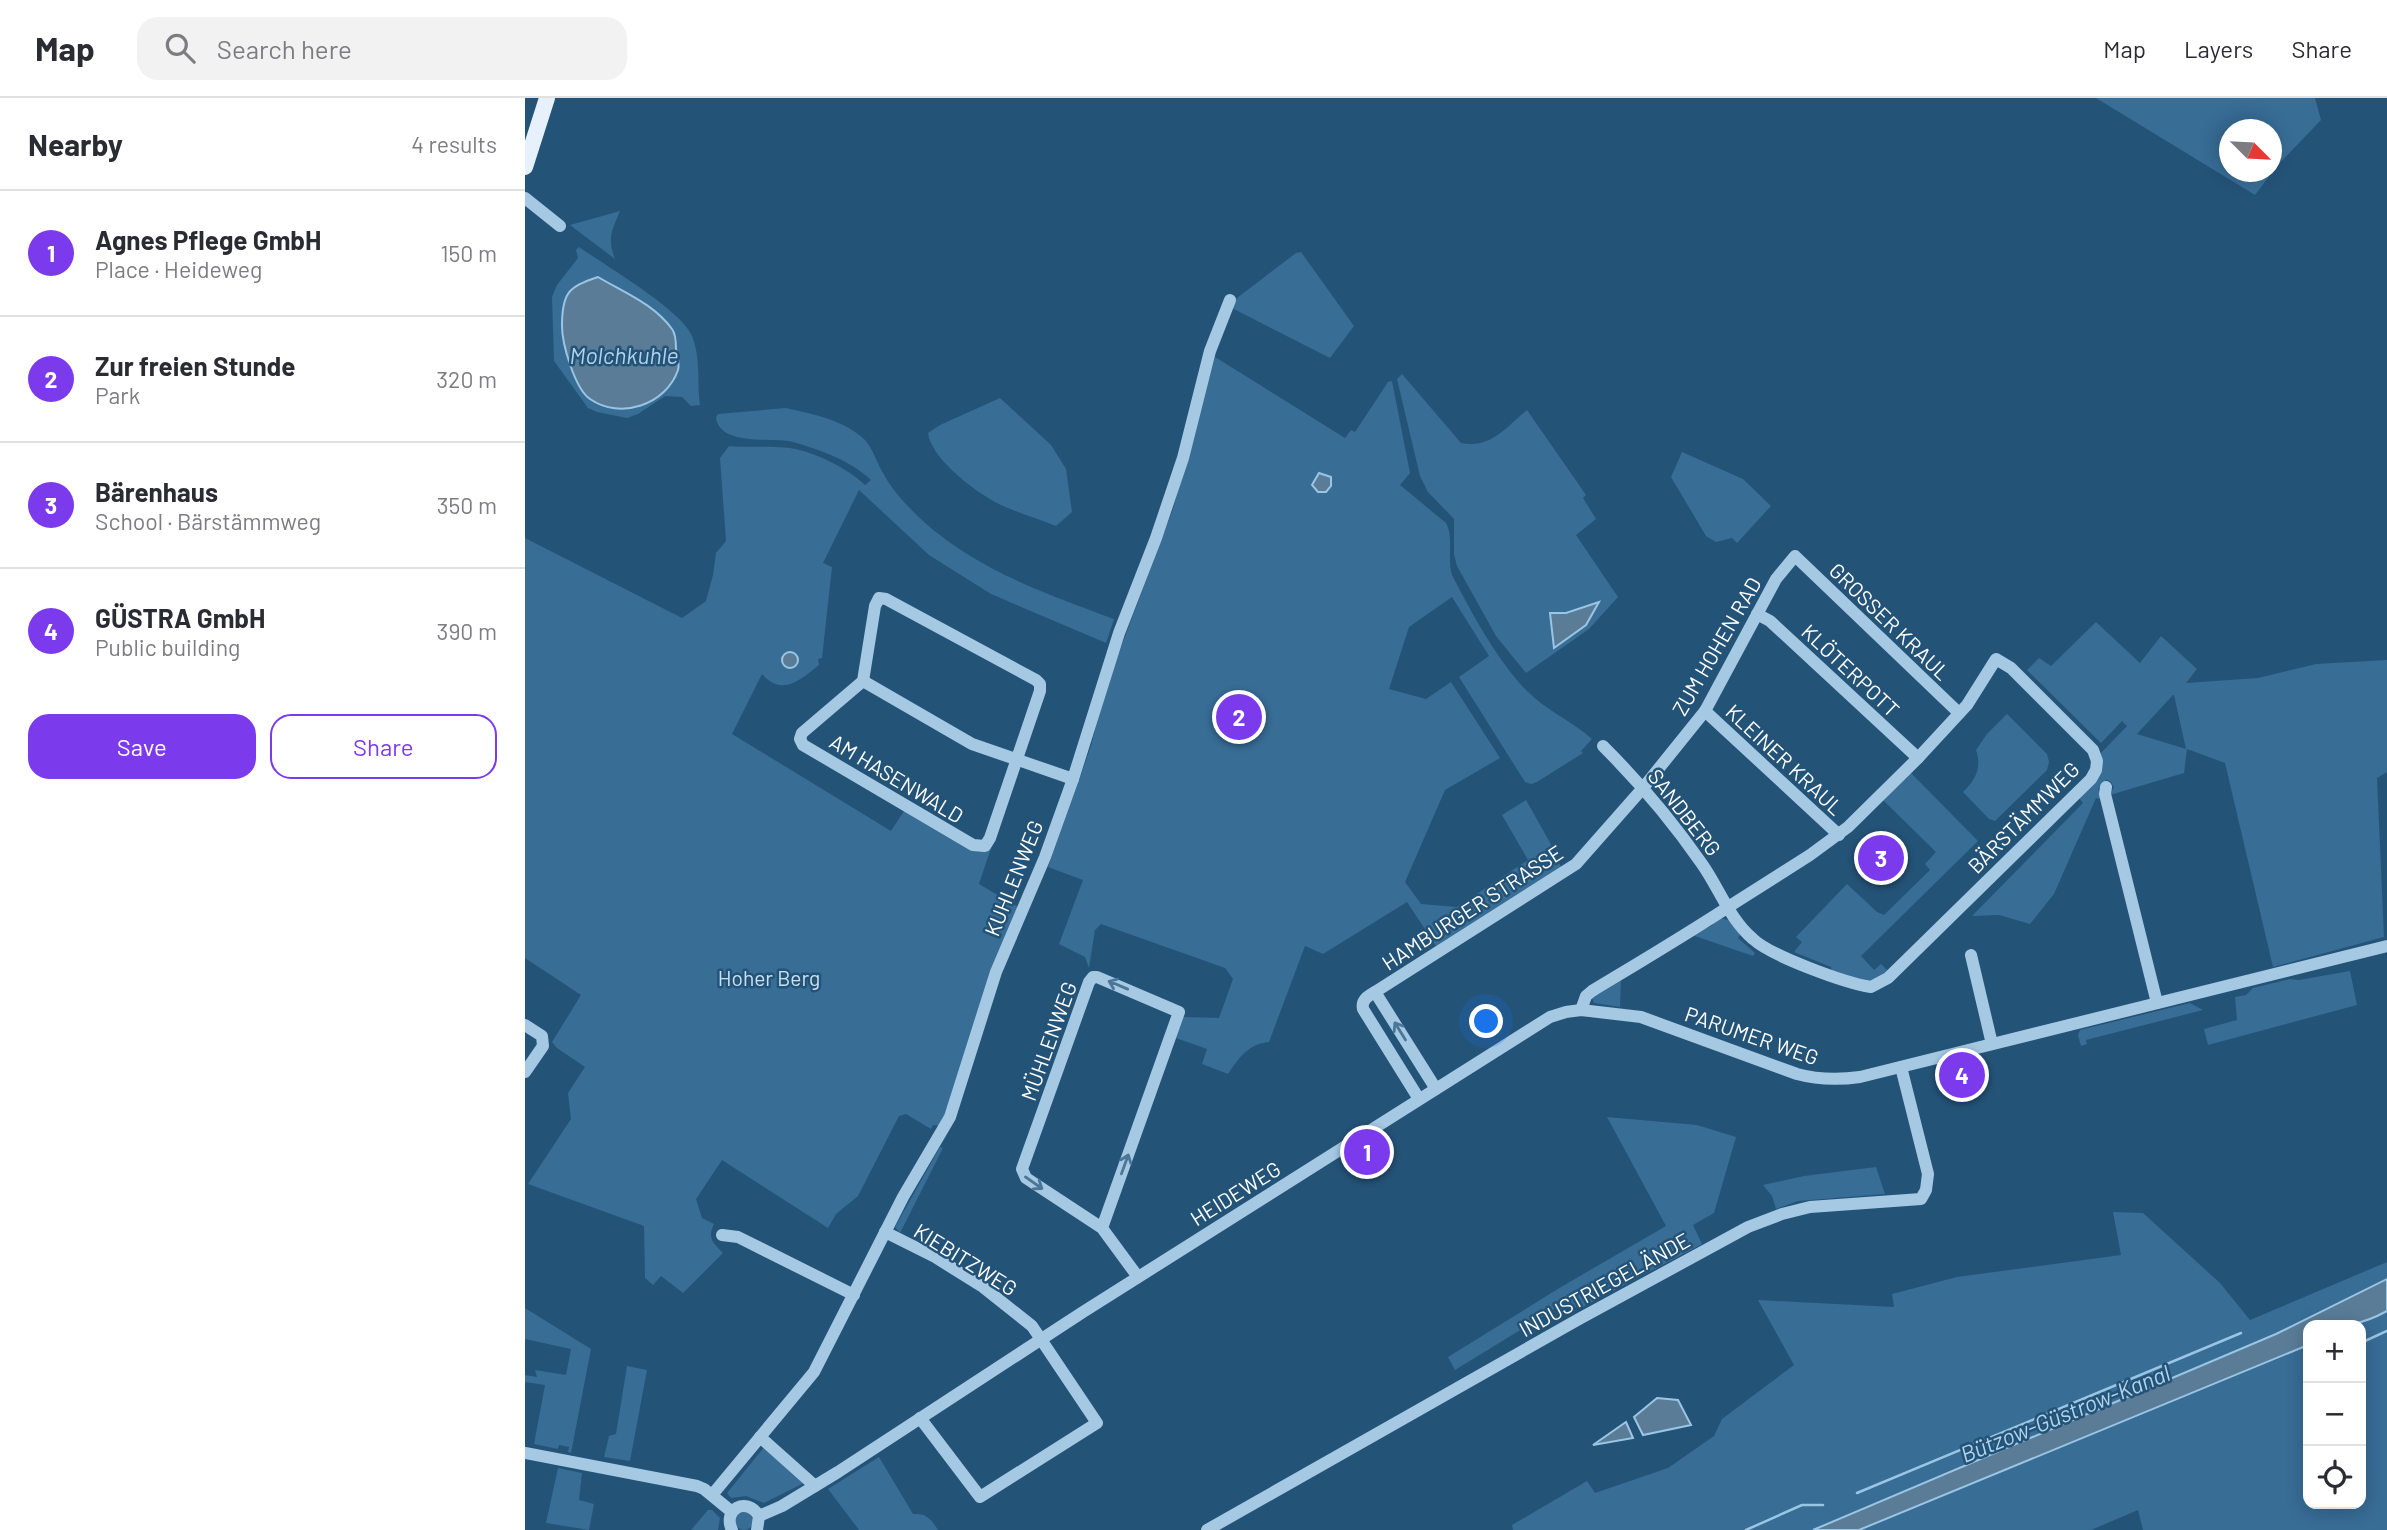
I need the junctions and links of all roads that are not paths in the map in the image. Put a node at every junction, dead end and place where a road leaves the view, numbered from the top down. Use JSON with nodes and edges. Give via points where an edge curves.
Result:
{"nodes":[{"id":1,"x":547,"y":98,"type":"edge"},
{"id":2,"x":525,"y":167,"type":"edge"},
{"id":3,"x":525,"y":198,"type":"edge"},
{"id":4,"x":560,"y":226,"type":"dead end"},
{"id":5,"x":1230,"y":300,"type":"dead end"},
{"id":6,"x":1795,"y":556,"type":"joint"},
{"id":7,"x":1757,"y":614,"type":"junction"},
{"id":8,"x":863,"y":681,"type":"junction"},
{"id":9,"x":1705,"y":711,"type":"junction"},
{"id":10,"x":1959,"y":713,"type":"junction"},
{"id":11,"x":1603,"y":746,"type":"dead end"},
{"id":12,"x":1918,"y":758,"type":"junction"},
{"id":13,"x":1016,"y":760,"type":"junction"},
{"id":14,"x":1073,"y":779,"type":"junction"},
{"id":15,"x":2106,"y":787,"type":"dead end"},
{"id":16,"x":1643,"y":788,"type":"junction"},
{"id":17,"x":1839,"y":835,"type":"junction"},
{"id":18,"x":1729,"y":907,"type":"junction"},
{"id":19,"x":2387,"y":946,"type":"edge"},
{"id":20,"x":1971,"y":955,"type":"dead end"},
{"id":21,"x":1375,"y":992,"type":"junction"},
{"id":22,"x":2157,"y":1003,"type":"junction"},
{"id":23,"x":1581,"y":1010,"type":"junction"},
{"id":24,"x":525,"y":1025,"type":"edge"},
{"id":25,"x":1992,"y":1044,"type":"junction"},
{"id":26,"x":1901,"y":1067,"type":"junction"},
{"id":27,"x":525,"y":1072,"type":"edge"},
{"id":28,"x":1436,"y":1089,"type":"junction"},
{"id":29,"x":1419,"y":1099,"type":"junction"},
{"id":30,"x":1102,"y":1228,"type":"junction"},
{"id":31,"x":885,"y":1232,"type":"junction"},
{"id":32,"x":722,"y":1235,"type":"dead end"},
{"id":33,"x":1138,"y":1277,"type":"junction"},
{"id":34,"x":854,"y":1295,"type":"junction"},
{"id":35,"x":1041,"y":1339,"type":"junction"},
{"id":36,"x":920,"y":1418,"type":"junction"},
{"id":37,"x":760,"y":1437,"type":"junction"},
{"id":38,"x":525,"y":1453,"type":"edge"},
{"id":39,"x":815,"y":1486,"type":"junction"},
{"id":40,"x":712,"y":1495,"type":"junction"},
{"id":41,"x":732,"y":1512,"type":"junction"},
{"id":42,"x":759,"y":1516,"type":"junction"},
{"id":43,"x":732,"y":1530,"type":"edge"},
{"id":44,"x":757,"y":1530,"type":"edge"},
{"id":45,"x":1207,"y":1530,"type":"edge"}],
"edges":[{"from":1,"to":2,"type":"main road"},
{"from":3,"to":4,"type":"street"},
{"from":5,"to":14,"type":"street","name":"KUHLENWEG","via":[[1209,351],[1183,458],[1119,633]]},
{"from":6,"to":7,"type":"street","name":"ZUM HOHEN RAD"},
{"from":6,"to":10,"type":"street","name":"GROSSER KRAUL"},
{"from":7,"to":9,"type":"street","name":"ZUM HOHEN RAD"},
{"from":7,"to":12,"type":"street","name":"KLÖTERPOTT"},
{"from":8,"to":13,"type":"street","via":[[972,744]]},
{"from":8,"to":13,"type":"street","name":"AM HASENWALD","via":[[875,606],[879,598],[886,599],[1040,684]]},
{"from":8,"to":13,"type":"street","name":"AM HASENWALD","via":[[802,733],[803,745],[973,845],[985,846],[990,838]]},
{"from":9,"to":16,"type":"street","name":"ZUM HOHEN RAD"},
{"from":9,"to":17,"type":"street","name":"KLEINER KRAUL"},
{"from":10,"to":12,"type":"street","name":"BÄRSTÄMMWEG"},
{"from":10,"to":18,"type":"street","name":"BÄRSTÄMMWEG","via":[[1996,659],[2011,668],[2093,750],[2096,770],[1888,978],[1862,985],[1775,954],[1752,939]]},
{"from":11,"to":16,"type":"street","name":"SANDBERG"},
{"from":12,"to":17,"type":"street","name":"BÄRSTÄMMWEG"},
{"from":13,"to":14,"type":"street"},
{"from":14,"to":31,"type":"street","name":"KUHLENWEG","via":[[996,972],[950,1117]]},
{"from":15,"to":22,"type":"street"},
{"from":16,"to":18,"type":"street","name":"SANDBERG","via":[[1692,849]]},
{"from":16,"to":21,"type":"street","name":"HAMBURGER STRASSE","via":[[1576,864]]},
{"from":17,"to":18,"type":"street","name":"BÄRSTÄMMWEG"},
{"from":18,"to":23,"type":"street","via":[[1592,991]]},
{"from":19,"to":22,"type":"street","name":"PARUMER WEG"},
{"from":20,"to":25,"type":"street"},
{"from":28,"to":21,"type":"street","one_way":true},
{"from":21,"to":29,"type":"street","via":[[1364,998],[1363,1009]]},
{"from":22,"to":25,"type":"street","name":"PARUMER WEG"},
{"from":23,"to":26,"type":"street","name":"PARUMER WEG","via":[[1641,1017],[1818,1079],[1860,1077]]},
{"from":23,"to":28,"type":"street","name":"HEIDEWEG","via":[[1550,1017]]},
{"from":24,"to":27,"type":"street","via":[[542,1036],[543,1046]]},
{"from":25,"to":26,"type":"street","name":"PARUMER WEG"},
{"from":26,"to":45,"type":"street","name":"INDUSTRIEGELÄNDE","via":[[1927,1174],[1921,1199],[1810,1207],[1748,1227]]},
{"from":28,"to":29,"type":"street","name":"HEIDEWEG"},
{"from":29,"to":33,"type":"street","name":"HEIDEWEG"},
{"from":30,"to":30,"type":"street","name":"MÜHLENWEG","one_way":true,"via":[[1179,1012],[1093,977],[1023,1174]]},
{"from":30,"to":33,"type":"street","name":"MÜHLENWEG"},
{"from":31,"to":34,"type":"street","name":"KUHLENWEG"},
{"from":31,"to":35,"type":"street","name":"KIEBITZWEG","via":[[983,1287],[1032,1326]]},
{"from":32,"to":34,"type":"street","via":[[738,1237]]},
{"from":33,"to":35,"type":"street","name":"HEIDEWEG"},
{"from":34,"to":37,"type":"street","name":"KUHLENWEG","via":[[814,1372]]},
{"from":35,"to":36,"type":"street","name":"HEIDEWEG"},
{"from":35,"to":36,"type":"street","name":"KIEBITZWEG","via":[[1097,1423],[980,1497]]},
{"from":36,"to":39,"type":"street","name":"HEIDEWEG"},
{"from":37,"to":39,"type":"street"},
{"from":37,"to":40,"type":"street","name":"KUHLENWEG"},
{"from":38,"to":40,"type":"street","via":[[688,1484]]},
{"from":39,"to":42,"type":"street","name":"HEIDEWEG"},
{"from":40,"to":41,"type":"street"},
{"from":41,"to":42,"type":"street","via":[[749,1506]]},
{"from":41,"to":43,"type":"street"},
{"from":42,"to":44,"type":"street"}]}
